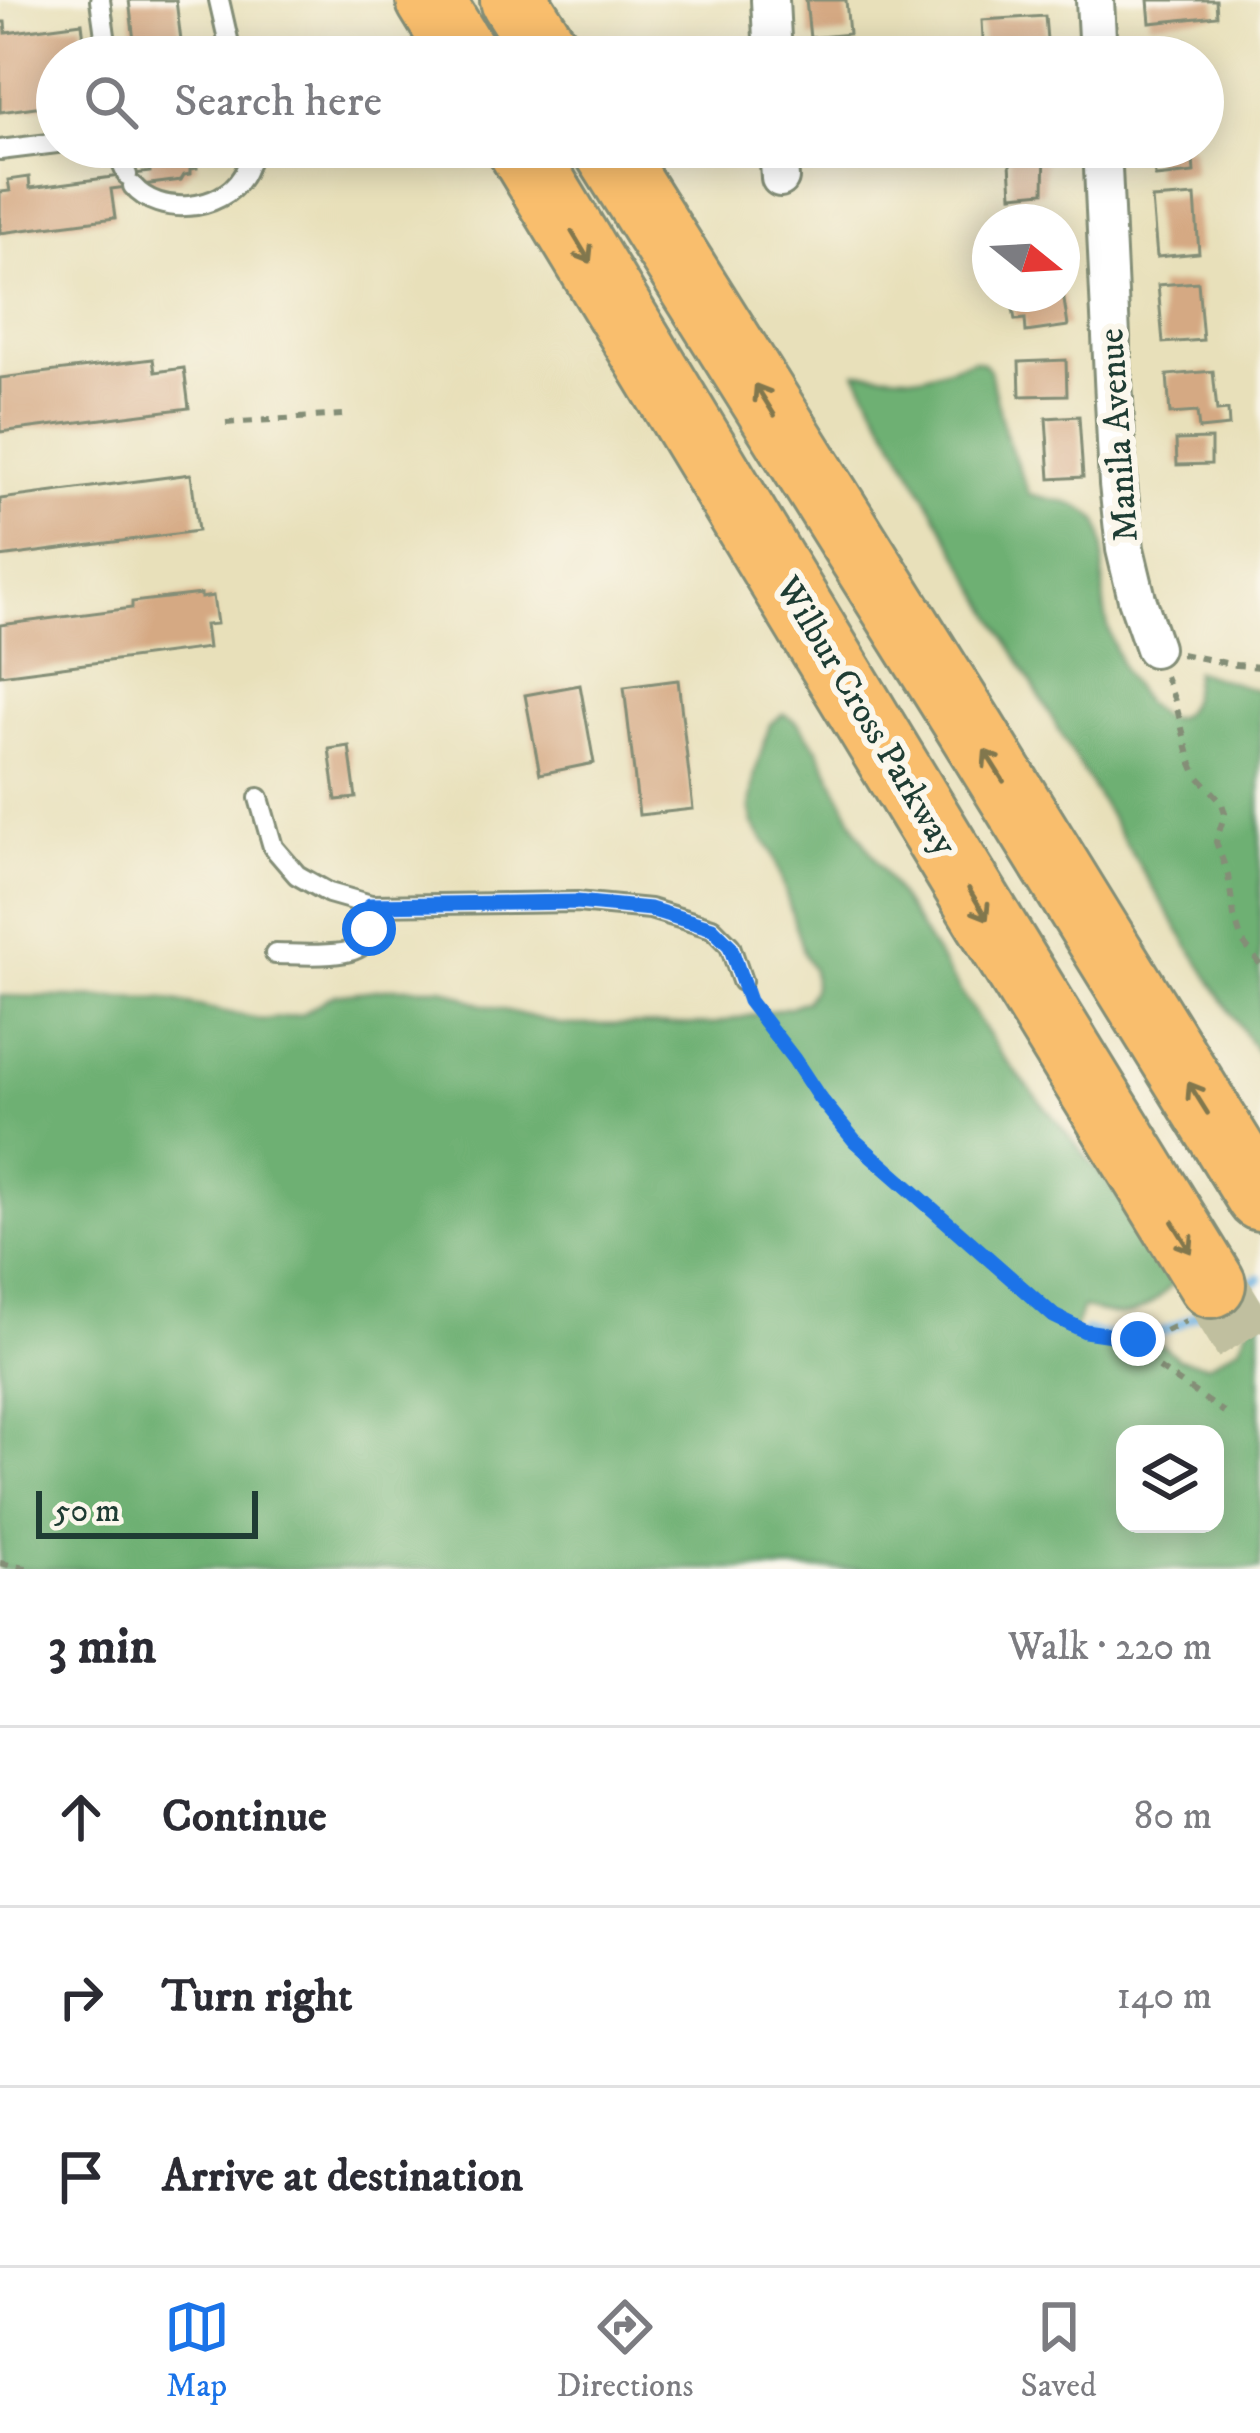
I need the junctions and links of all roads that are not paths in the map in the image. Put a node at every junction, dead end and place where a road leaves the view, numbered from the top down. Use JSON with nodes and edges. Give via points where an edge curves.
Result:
{"nodes":[{"id":1,"x":100,"y":0,"type":"edge"},
{"id":2,"x":219,"y":0,"type":"edge"},
{"id":3,"x":430,"y":0,"type":"edge"},
{"id":4,"x":514,"y":0,"type":"edge"},
{"id":5,"x":770,"y":0,"type":"edge"},
{"id":6,"x":1095,"y":0,"type":"edge"},
{"id":7,"x":105,"y":36,"type":"edge"},
{"id":8,"x":227,"y":36,"type":"edge"},
{"id":9,"x":452,"y":36,"type":"edge"},
{"id":10,"x":537,"y":36,"type":"edge"},
{"id":11,"x":772,"y":36,"type":"edge"},
{"id":12,"x":1097,"y":36,"type":"edge"},
{"id":13,"x":36,"y":146,"type":"edge"},
{"id":14,"x":0,"y":151,"type":"edge"},
{"id":15,"x":124,"y":168,"type":"edge"},
{"id":16,"x":246,"y":168,"type":"edge"},
{"id":17,"x":536,"y":168,"type":"edge"},
{"id":18,"x":616,"y":168,"type":"edge"},
{"id":19,"x":1103,"y":168,"type":"edge"},
{"id":20,"x":776,"y":491,"type":"junction"},
{"id":21,"x":1154,"y":648,"type":"road end"},
{"id":22,"x":259,"y":798,"type":"dead end"},
{"id":23,"x":370,"y":905,"type":"junction"},
{"id":24,"x":275,"y":953,"type":"dead end"},
{"id":25,"x":742,"y":981,"type":"road end"},
{"id":26,"x":1260,"y":1197,"type":"edge"},
{"id":27,"x":1199,"y":1303,"type":"tunnel mouth"}],
"edges":[{"from":1,"to":7,"type":"lane"},
{"from":2,"to":8,"type":"lane"},
{"from":3,"to":9,"type":"highway"},
{"from":4,"to":10,"type":"highway"},
{"from":5,"to":11,"type":"street"},
{"from":6,"to":12,"type":"street"},
{"from":13,"to":14,"type":"lane"},
{"from":15,"to":16,"type":"lane","via":[[135,191],[174,207],[206,205],[240,182]]},
{"from":17,"to":20,"type":"highway","name":"Wilbur Cross Parkway","one_way":true},
{"from":20,"to":18,"type":"highway","name":"Wilbur Cross Parkway","one_way":true},
{"from":19,"to":21,"type":"street","name":"Manila Avenue","via":[[1120,506]]},
{"from":26,"to":20,"type":"highway","name":"Wilbur Cross Parkway","one_way":true},
{"from":20,"to":27,"type":"highway","name":"Wilbur Cross Parkway","one_way":true,"via":[[999,938]]},
{"from":22,"to":23,"type":"lane","via":[[273,847],[296,875]]},
{"from":23,"to":24,"type":"lane","via":[[363,945],[350,952]]},
{"from":23,"to":25,"type":"lane","via":[[650,909],[712,928],[730,946]]}]}
